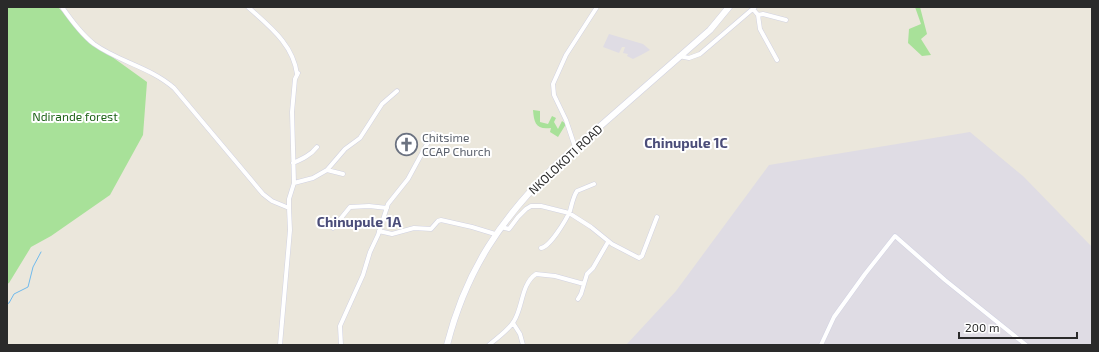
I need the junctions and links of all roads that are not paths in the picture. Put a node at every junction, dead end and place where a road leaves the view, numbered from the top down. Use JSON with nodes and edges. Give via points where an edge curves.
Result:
{"nodes":[{"id":1,"x":62,"y":7,"type":"edge"},
{"id":2,"x":248,"y":7,"type":"edge"},
{"id":3,"x":597,"y":7,"type":"edge"},
{"id":4,"x":729,"y":7,"type":"edge"},
{"id":5,"x":754,"y":8,"type":"edge"},
{"id":6,"x":758,"y":15,"type":"junction"},
{"id":7,"x":786,"y":20,"type":"dead end"},
{"id":8,"x":679,"y":56,"type":"junction"},
{"id":9,"x":776,"y":60,"type":"dead end"},
{"id":10,"x":397,"y":91,"type":"dead end"},
{"id":11,"x":433,"y":133,"type":"dead end"},
{"id":12,"x":317,"y":147,"type":"dead end"},
{"id":13,"x":575,"y":147,"type":"junction"},
{"id":14,"x":293,"y":163,"type":"junction"},
{"id":15,"x":327,"y":170,"type":"junction"},
{"id":16,"x":343,"y":174,"type":"dead end"},
{"id":17,"x":294,"y":183,"type":"junction"},
{"id":18,"x":594,"y":184,"type":"dead end"},
{"id":19,"x":288,"y":208,"type":"junction"},
{"id":20,"x":387,"y":208,"type":"junction"},
{"id":21,"x":569,"y":213,"type":"junction"},
{"id":22,"x":657,"y":217,"type":"dead end"},
{"id":23,"x":500,"y":227,"type":"junction"},
{"id":24,"x":333,"y":228,"type":"dead end"},
{"id":25,"x":379,"y":232,"type":"junction"},
{"id":26,"x":495,"y":234,"type":"junction"},
{"id":27,"x":608,"y":242,"type":"junction"},
{"id":28,"x":541,"y":248,"type":"dead end"},
{"id":29,"x":584,"y":284,"type":"junction"},
{"id":30,"x":578,"y":299,"type":"dead end"},
{"id":31,"x":513,"y":323,"type":"junction"},
{"id":32,"x":280,"y":345,"type":"edge"},
{"id":33,"x":341,"y":345,"type":"edge"},
{"id":34,"x":447,"y":345,"type":"edge"},
{"id":35,"x":489,"y":345,"type":"edge"},
{"id":36,"x":523,"y":345,"type":"edge"},
{"id":37,"x":821,"y":345,"type":"edge"},
{"id":38,"x":1026,"y":345,"type":"edge"}],
"edges":[{"from":1,"to":19,"type":"street","via":[[82,33],[95,44],[164,79],[263,194]]},
{"from":2,"to":14,"type":"street","via":[[272,29],[290,51],[295,63],[297,74],[292,112]]},
{"from":3,"to":13,"type":"street","via":[[566,55],[553,84],[554,95]]},
{"from":4,"to":8,"type":"main road","name":"NKOLOKOTI ROAD","via":[[710,30]]},
{"from":5,"to":6,"type":"street"},
{"from":5,"to":8,"type":"street","via":[[700,54],[689,58]]},
{"from":6,"to":7,"type":"street"},
{"from":6,"to":9,"type":"street","via":[[760,29]]},
{"from":8,"to":13,"type":"main road","name":"NKOLOKOTI ROAD"},
{"from":10,"to":15,"type":"street","via":[[384,101],[360,138],[345,149]]},
{"from":11,"to":20,"type":"street","via":[[414,169]]},
{"from":12,"to":14,"type":"street"},
{"from":13,"to":23,"type":"main road","name":"NKOLOKOTI ROAD","via":[[529,192]]},
{"from":14,"to":17,"type":"street"},
{"from":15,"to":16,"type":"street"},
{"from":15,"to":17,"type":"street","via":[[313,178]]},
{"from":17,"to":19,"type":"street"},
{"from":18,"to":21,"type":"street","via":[[577,191]]},
{"from":19,"to":32,"type":"street","via":[[290,230]]},
{"from":20,"to":24,"type":"street","via":[[350,207]]},
{"from":20,"to":25,"type":"street"},
{"from":21,"to":23,"type":"street","via":[[534,206],[526,209],[508,229]]},
{"from":21,"to":27,"type":"street"},
{"from":21,"to":28,"type":"street","via":[[545,248]]},
{"from":22,"to":27,"type":"street","via":[[641,257]]},
{"from":23,"to":26,"type":"main road","name":"NKOLOKOTI ROAD"},
{"from":25,"to":26,"type":"street","via":[[392,234],[414,228],[431,229],[441,220]]},
{"from":25,"to":33,"type":"street","via":[[340,326]]},
{"from":26,"to":34,"type":"main road","name":"NKOLOKOTI ROAD","via":[[470,279]]},
{"from":27,"to":29,"type":"street","via":[[595,266],[587,274]]},
{"from":29,"to":30,"type":"street"},
{"from":29,"to":31,"type":"street","via":[[536,274],[525,289]]},
{"from":31,"to":35,"type":"street"},
{"from":31,"to":36,"type":"street"},
{"from":37,"to":38,"type":"street","via":[[834,317],[895,236]]}]}
